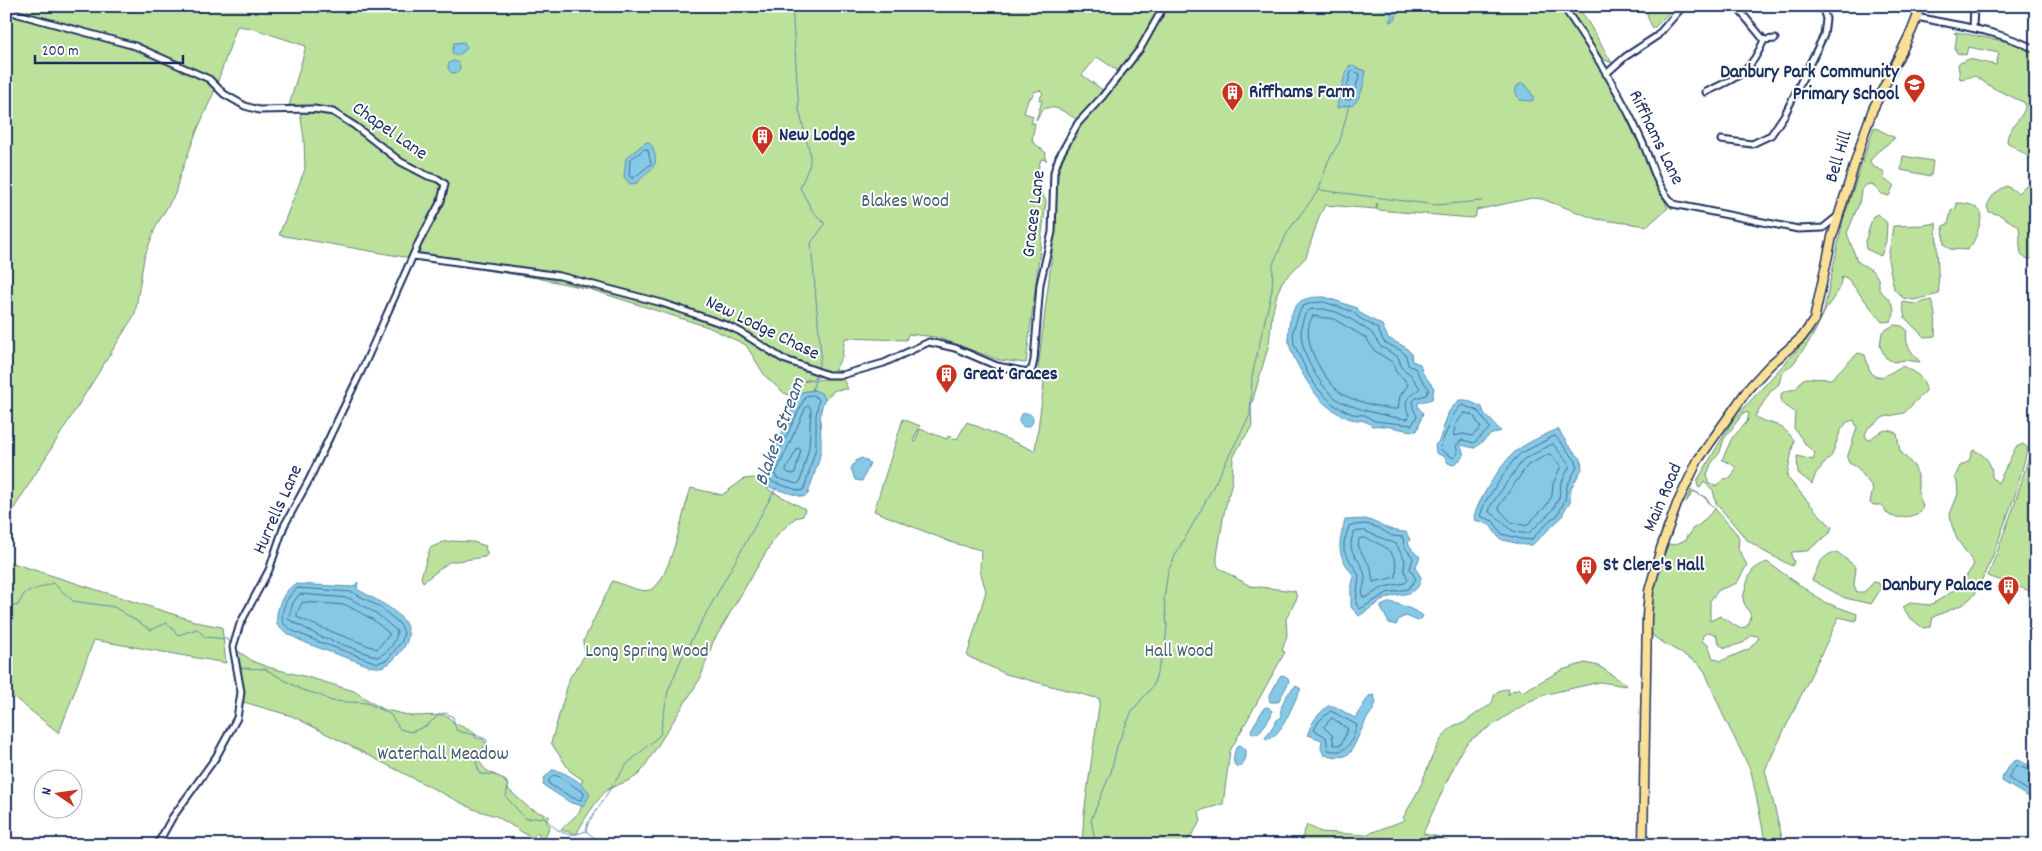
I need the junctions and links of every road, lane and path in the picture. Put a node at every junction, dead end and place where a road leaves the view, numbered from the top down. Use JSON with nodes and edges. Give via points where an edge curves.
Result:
{"nodes":[{"id":1,"x":1164,"y":6,"type":"edge"},
{"id":2,"x":1563,"y":6,"type":"edge"},
{"id":3,"x":1683,"y":6,"type":"edge"},
{"id":4,"x":1736,"y":6,"type":"edge"},
{"id":5,"x":1820,"y":6,"type":"edge"},
{"id":6,"x":1828,"y":6,"type":"edge"},
{"id":7,"x":1919,"y":6,"type":"edge"},
{"id":8,"x":1974,"y":6,"type":"edge"},
{"id":9,"x":6,"y":9,"type":"edge"},
{"id":10,"x":1824,"y":12,"type":"junction"},
{"id":11,"x":1917,"y":17,"type":"junction"},
{"id":12,"x":1973,"y":28,"type":"junction"},
{"id":13,"x":1775,"y":39,"type":"dead end"},
{"id":14,"x":1764,"y":40,"type":"junction"},
{"id":15,"x":2036,"y":50,"type":"edge"},
{"id":16,"x":1600,"y":61,"type":"junction"},
{"id":17,"x":1614,"y":68,"type":"junction"},
{"id":18,"x":1606,"y":74,"type":"junction"},
{"id":19,"x":1706,"y":92,"type":"dead end"},
{"id":20,"x":1721,"y":140,"type":"dead end"},
{"id":21,"x":445,"y":184,"type":"joint"},
{"id":22,"x":1839,"y":216,"type":"junction"},
{"id":23,"x":1823,"y":228,"type":"junction"},
{"id":24,"x":1832,"y":237,"type":"junction"},
{"id":25,"x":413,"y":256,"type":"junction"},
{"id":26,"x":1032,"y":369,"type":"joint"},
{"id":27,"x":157,"y":845,"type":"edge"},
{"id":28,"x":1643,"y":845,"type":"edge"}],
"edges":[{"from":1,"to":26,"type":"street","name":"Graces Lane","via":[[1140,49],[1078,123],[1059,157],[1054,172],[1052,232],[1040,284]]},
{"from":2,"to":16,"type":"street","name":"Riffhams Lane"},
{"from":3,"to":17,"type":"street","via":[[1657,36],[1624,57]]},
{"from":4,"to":14,"type":"street"},
{"from":5,"to":10,"type":"street"},
{"from":6,"to":10,"type":"street"},
{"from":7,"to":11,"type":"main road","name":"Bell Hill"},
{"from":8,"to":12,"type":"street"},
{"from":9,"to":21,"type":"street","name":"Chapel Lane","via":[[135,46],[209,79],[224,94],[246,106],[260,110],[333,112],[401,162]]},
{"from":10,"to":20,"type":"street","via":[[1824,35],[1785,114],[1771,135],[1752,144]]},
{"from":11,"to":12,"type":"street"},
{"from":11,"to":22,"type":"main road","name":"Bell Hill","via":[[1873,109]]},
{"from":12,"to":15,"type":"street","via":[[2019,40]]},
{"from":13,"to":14,"type":"street"},
{"from":14,"to":19,"type":"street","via":[[1755,61],[1736,78]]},
{"from":16,"to":17,"type":"street"},
{"from":16,"to":18,"type":"street","name":"Riffhams Lane"},
{"from":17,"to":18,"type":"street"},
{"from":18,"to":23,"type":"street","name":"Riffhams Lane","via":[[1641,139],[1661,190],[1672,204],[1798,229]]},
{"from":21,"to":25,"type":"street","name":"Hurrells Lane","via":[[441,201]]},
{"from":22,"to":23,"type":"street"},
{"from":22,"to":24,"type":"main road","name":"Bell Hill"},
{"from":23,"to":24,"type":"street"},
{"from":24,"to":28,"type":"main road","name":"Main Road","via":[[1814,320],[1802,337],[1748,389],[1723,422],[1694,468],[1661,548],[1649,591],[1647,616]]},
{"from":25,"to":26,"type":"street","name":"New Lodge Chase","via":[[560,276],[662,303],[726,325],[783,359],[828,375],[842,375],[884,363],[929,342],[954,348],[997,366],[1027,372]]},
{"from":25,"to":27,"type":"street","name":"Hurrells Lane","via":[[365,363],[284,526],[269,570],[240,624],[233,647],[241,692],[237,718],[216,757],[172,818]]}]}
